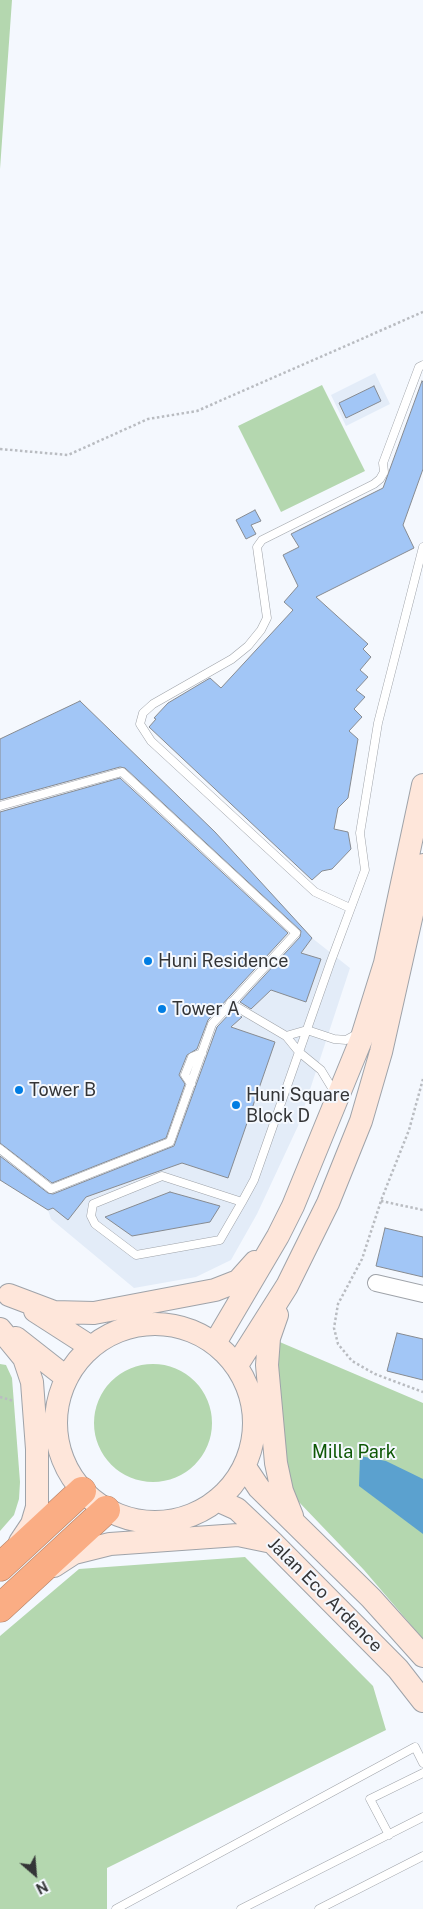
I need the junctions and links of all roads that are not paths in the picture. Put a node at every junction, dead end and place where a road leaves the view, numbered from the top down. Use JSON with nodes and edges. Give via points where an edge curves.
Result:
{"nodes":[{"id":1,"x":423,"y":365,"type":"edge"},
{"id":2,"x":423,"y":547,"type":"edge"},
{"id":3,"x":423,"y":785,"type":"edge"},
{"id":4,"x":0,"y":806,"type":"edge"},
{"id":5,"x":423,"y":865,"type":"edge"},
{"id":6,"x":350,"y":908,"type":"junction"},
{"id":7,"x":230,"y":1003,"type":"junction"},
{"id":8,"x":307,"y":1030,"type":"junction"},
{"id":9,"x":365,"y":1030,"type":"junction"},
{"id":10,"x":286,"y":1036,"type":"junction"},
{"id":11,"x":299,"y":1052,"type":"junction"},
{"id":12,"x":338,"y":1097,"type":"junction"},
{"id":13,"x":0,"y":1149,"type":"edge"},
{"id":14,"x":242,"y":1202,"type":"junction"},
{"id":15,"x":278,"y":1236,"type":"junction"},
{"id":16,"x":376,"y":1282,"type":"dead end"},
{"id":17,"x":287,"y":1286,"type":"junction"},
{"id":18,"x":423,"y":1294,"type":"edge"},
{"id":19,"x":3,"y":1296,"type":"edge"},
{"id":20,"x":0,"y":1325,"type":"edge"},
{"id":21,"x":0,"y":1329,"type":"edge"},
{"id":22,"x":215,"y":1343,"type":"junction"},
{"id":23,"x":90,"y":1347,"type":"junction"},
{"id":24,"x":237,"y":1365,"type":"junction"},
{"id":25,"x":66,"y":1378,"type":"junction"},
{"id":26,"x":245,"y":1467,"type":"junction"},
{"id":27,"x":82,"y":1491,"type":"junction"},
{"id":28,"x":217,"y":1500,"type":"junction"},
{"id":29,"x":106,"y":1510,"type":"junction"},
{"id":30,"x":294,"y":1522,"type":"junction"},
{"id":31,"x":272,"y":1542,"type":"junction"},
{"id":32,"x":5,"y":1563,"type":"edge"},
{"id":33,"x":32,"y":1579,"type":"junction"},
{"id":34,"x":0,"y":1608,"type":"edge"},
{"id":35,"x":423,"y":1656,"type":"edge"},
{"id":36,"x":423,"y":1700,"type":"edge"},
{"id":37,"x":423,"y":1763,"type":"edge"},
{"id":38,"x":423,"y":1773,"type":"edge"},
{"id":39,"x":423,"y":1817,"type":"edge"},
{"id":40,"x":389,"y":1834,"type":"junction"},
{"id":41,"x":423,"y":1856,"type":"edge"},
{"id":42,"x":116,"y":1909,"type":"edge"},
{"id":43,"x":241,"y":1909,"type":"edge"},
{"id":44,"x":319,"y":1909,"type":"edge"}],
"edges":[{"from":1,"to":6,"type":"lane","via":[[419,367],[380,479],[262,540],[257,547],[267,618],[261,630],[232,659],[153,704],[143,713],[140,724],[151,741],[315,892]]},
{"from":2,"to":6,"type":"lane","via":[[378,723],[360,832],[365,870]]},
{"from":3,"to":9,"type":"street","via":[[385,963]]},
{"from":4,"to":7,"type":"lane","via":[[122,772],[296,933]]},
{"from":5,"to":17,"type":"street","via":[[381,1052],[361,1121],[328,1203]]},
{"from":6,"to":8,"type":"lane"},
{"from":7,"to":10,"type":"lane"},
{"from":7,"to":13,"type":"lane","via":[[212,1024],[170,1142],[51,1189]]},
{"from":8,"to":9,"type":"lane","via":[[346,1040]]},
{"from":8,"to":10,"type":"lane"},
{"from":8,"to":11,"type":"lane"},
{"from":9,"to":12,"type":"street"},
{"from":10,"to":11,"type":"lane"},
{"from":11,"to":12,"type":"lane","via":[[321,1070]]},
{"from":11,"to":14,"type":"lane","via":[[254,1180]]},
{"from":12,"to":15,"type":"street"},
{"from":14,"to":14,"type":"lane","via":[[220,1240],[136,1255],[95,1224],[91,1216],[93,1204],[162,1176]]},
{"from":15,"to":19,"type":"street","via":[[238,1280],[215,1290],[94,1313],[54,1312]]},
{"from":15,"to":22,"type":"street"},
{"from":16,"to":18,"type":"street"},
{"from":17,"to":24,"type":"street"},
{"from":17,"to":30,"type":"street","via":[[269,1338],[267,1365],[276,1463]]},
{"from":19,"to":23,"type":"street"},
{"from":20,"to":25,"type":"street"},
{"from":21,"to":32,"type":"street","via":[[24,1358],[32,1382],[37,1449],[38,1507],[32,1524]]},
{"from":22,"to":23,"type":"street","via":[[185,1328],[152,1324],[119,1330]]},
{"from":22,"to":24,"type":"street"},
{"from":23,"to":25,"type":"street"},
{"from":24,"to":26,"type":"street","via":[[253,1406],[255,1432]]},
{"from":25,"to":27,"type":"street","via":[[57,1407],[56,1437],[65,1466]]},
{"from":26,"to":28,"type":"street"},
{"from":26,"to":30,"type":"street","name":"Jalan Eco Ardence","via":[[259,1488]]},
{"from":27,"to":29,"type":"street"},
{"from":27,"to":32,"type":"highway"},
{"from":28,"to":29,"type":"street","via":[[199,1512],[168,1522],[136,1521]]},
{"from":28,"to":31,"type":"street","name":"Jalan Eco Ardence","via":[[237,1510]]},
{"from":29,"to":33,"type":"highway"},
{"from":30,"to":35,"type":"street","name":"Jalan Eco Ardence","via":[[371,1598]]},
{"from":31,"to":33,"type":"street","via":[[238,1535],[110,1544],[74,1553]]},
{"from":31,"to":36,"type":"street","name":"Jalan Eco Ardence","via":[[398,1669]]},
{"from":33,"to":34,"type":"highway"},
{"from":37,"to":42,"type":"lane","via":[[415,1747]]},
{"from":38,"to":40,"type":"lane","via":[[370,1799]]},
{"from":39,"to":40,"type":"lane"},
{"from":40,"to":43,"type":"lane"},
{"from":41,"to":44,"type":"lane"}]}
